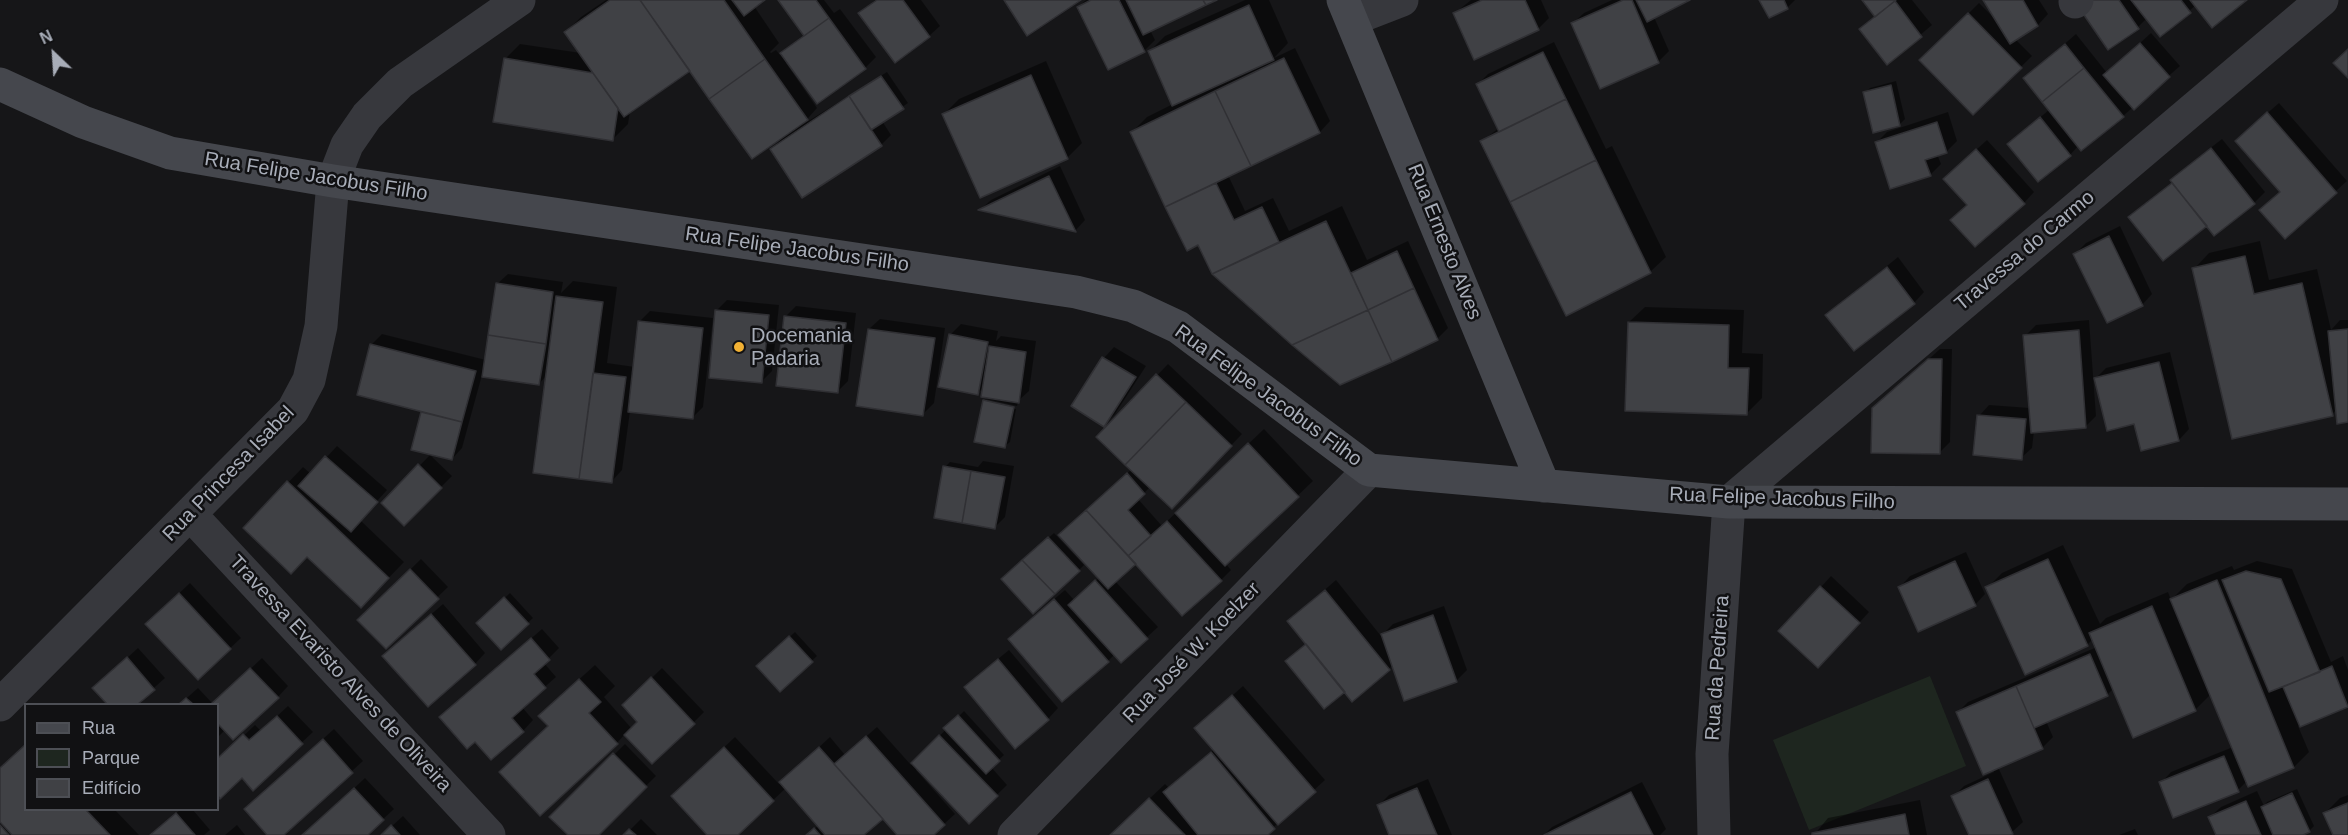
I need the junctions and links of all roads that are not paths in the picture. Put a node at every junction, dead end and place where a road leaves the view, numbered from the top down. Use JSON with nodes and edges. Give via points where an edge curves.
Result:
{"nodes":[{"id":1,"x":519,"y":0,"type":"edge"},
{"id":2,"x":1402,"y":0,"type":"edge"},
{"id":3,"x":2322,"y":0,"type":"edge"},
{"id":4,"x":1348,"y":10,"type":"edge"},
{"id":5,"x":0,"y":84,"type":"edge"},
{"id":6,"x":333,"y":181,"type":"junction"},
{"id":7,"x":1369,"y":470,"type":"junction"},
{"id":8,"x":1544,"y":486,"type":"junction"},
{"id":9,"x":1729,"y":502,"type":"junction"},
{"id":10,"x":2348,"y":504,"type":"edge"},
{"id":11,"x":190,"y":514,"type":"junction"},
{"id":12,"x":0,"y":705,"type":"edge"},
{"id":13,"x":489,"y":835,"type":"edge"},
{"id":14,"x":1014,"y":835,"type":"edge"},
{"id":15,"x":1714,"y":835,"type":"edge"}],
"edges":[{"from":1,"to":6,"type":"street","name":"Rua Princesa Isabel","via":[[400,83],[367,116],[347,145]]},
{"from":2,"to":4,"type":"street"},
{"from":3,"to":9,"type":"street","name":"Travessa do Carmo"},
{"from":4,"to":8,"type":"main road","name":"Rua Ernesto Alves"},
{"from":5,"to":6,"type":"main road","name":"Rua Felipe Jacobus Filho","via":[[83,122],[170,153]]},
{"from":6,"to":7,"type":"main road","name":"Rua Felipe Jacobus Filho","via":[[1076,292],[1133,306],[1178,327]]},
{"from":6,"to":11,"type":"street","name":"Rua Princesa Isabel","via":[[321,326],[305,389],[293,410]]},
{"from":7,"to":8,"type":"main road","name":"Rua Felipe Jacobus Filho"},
{"from":7,"to":14,"type":"street","name":"Rua José W. Koelzer"},
{"from":8,"to":9,"type":"main road","name":"Rua Felipe Jacobus Filho"},
{"from":9,"to":10,"type":"main road","name":"Rua Felipe Jacobus Filho"},
{"from":9,"to":15,"type":"street","name":"Rua da Pedreira","via":[[1712,754]]},
{"from":11,"to":12,"type":"street","name":"Rua Princesa Isabel"},
{"from":11,"to":13,"type":"street","name":"Travessa Evaristo Alves de Oliveira"}]}
